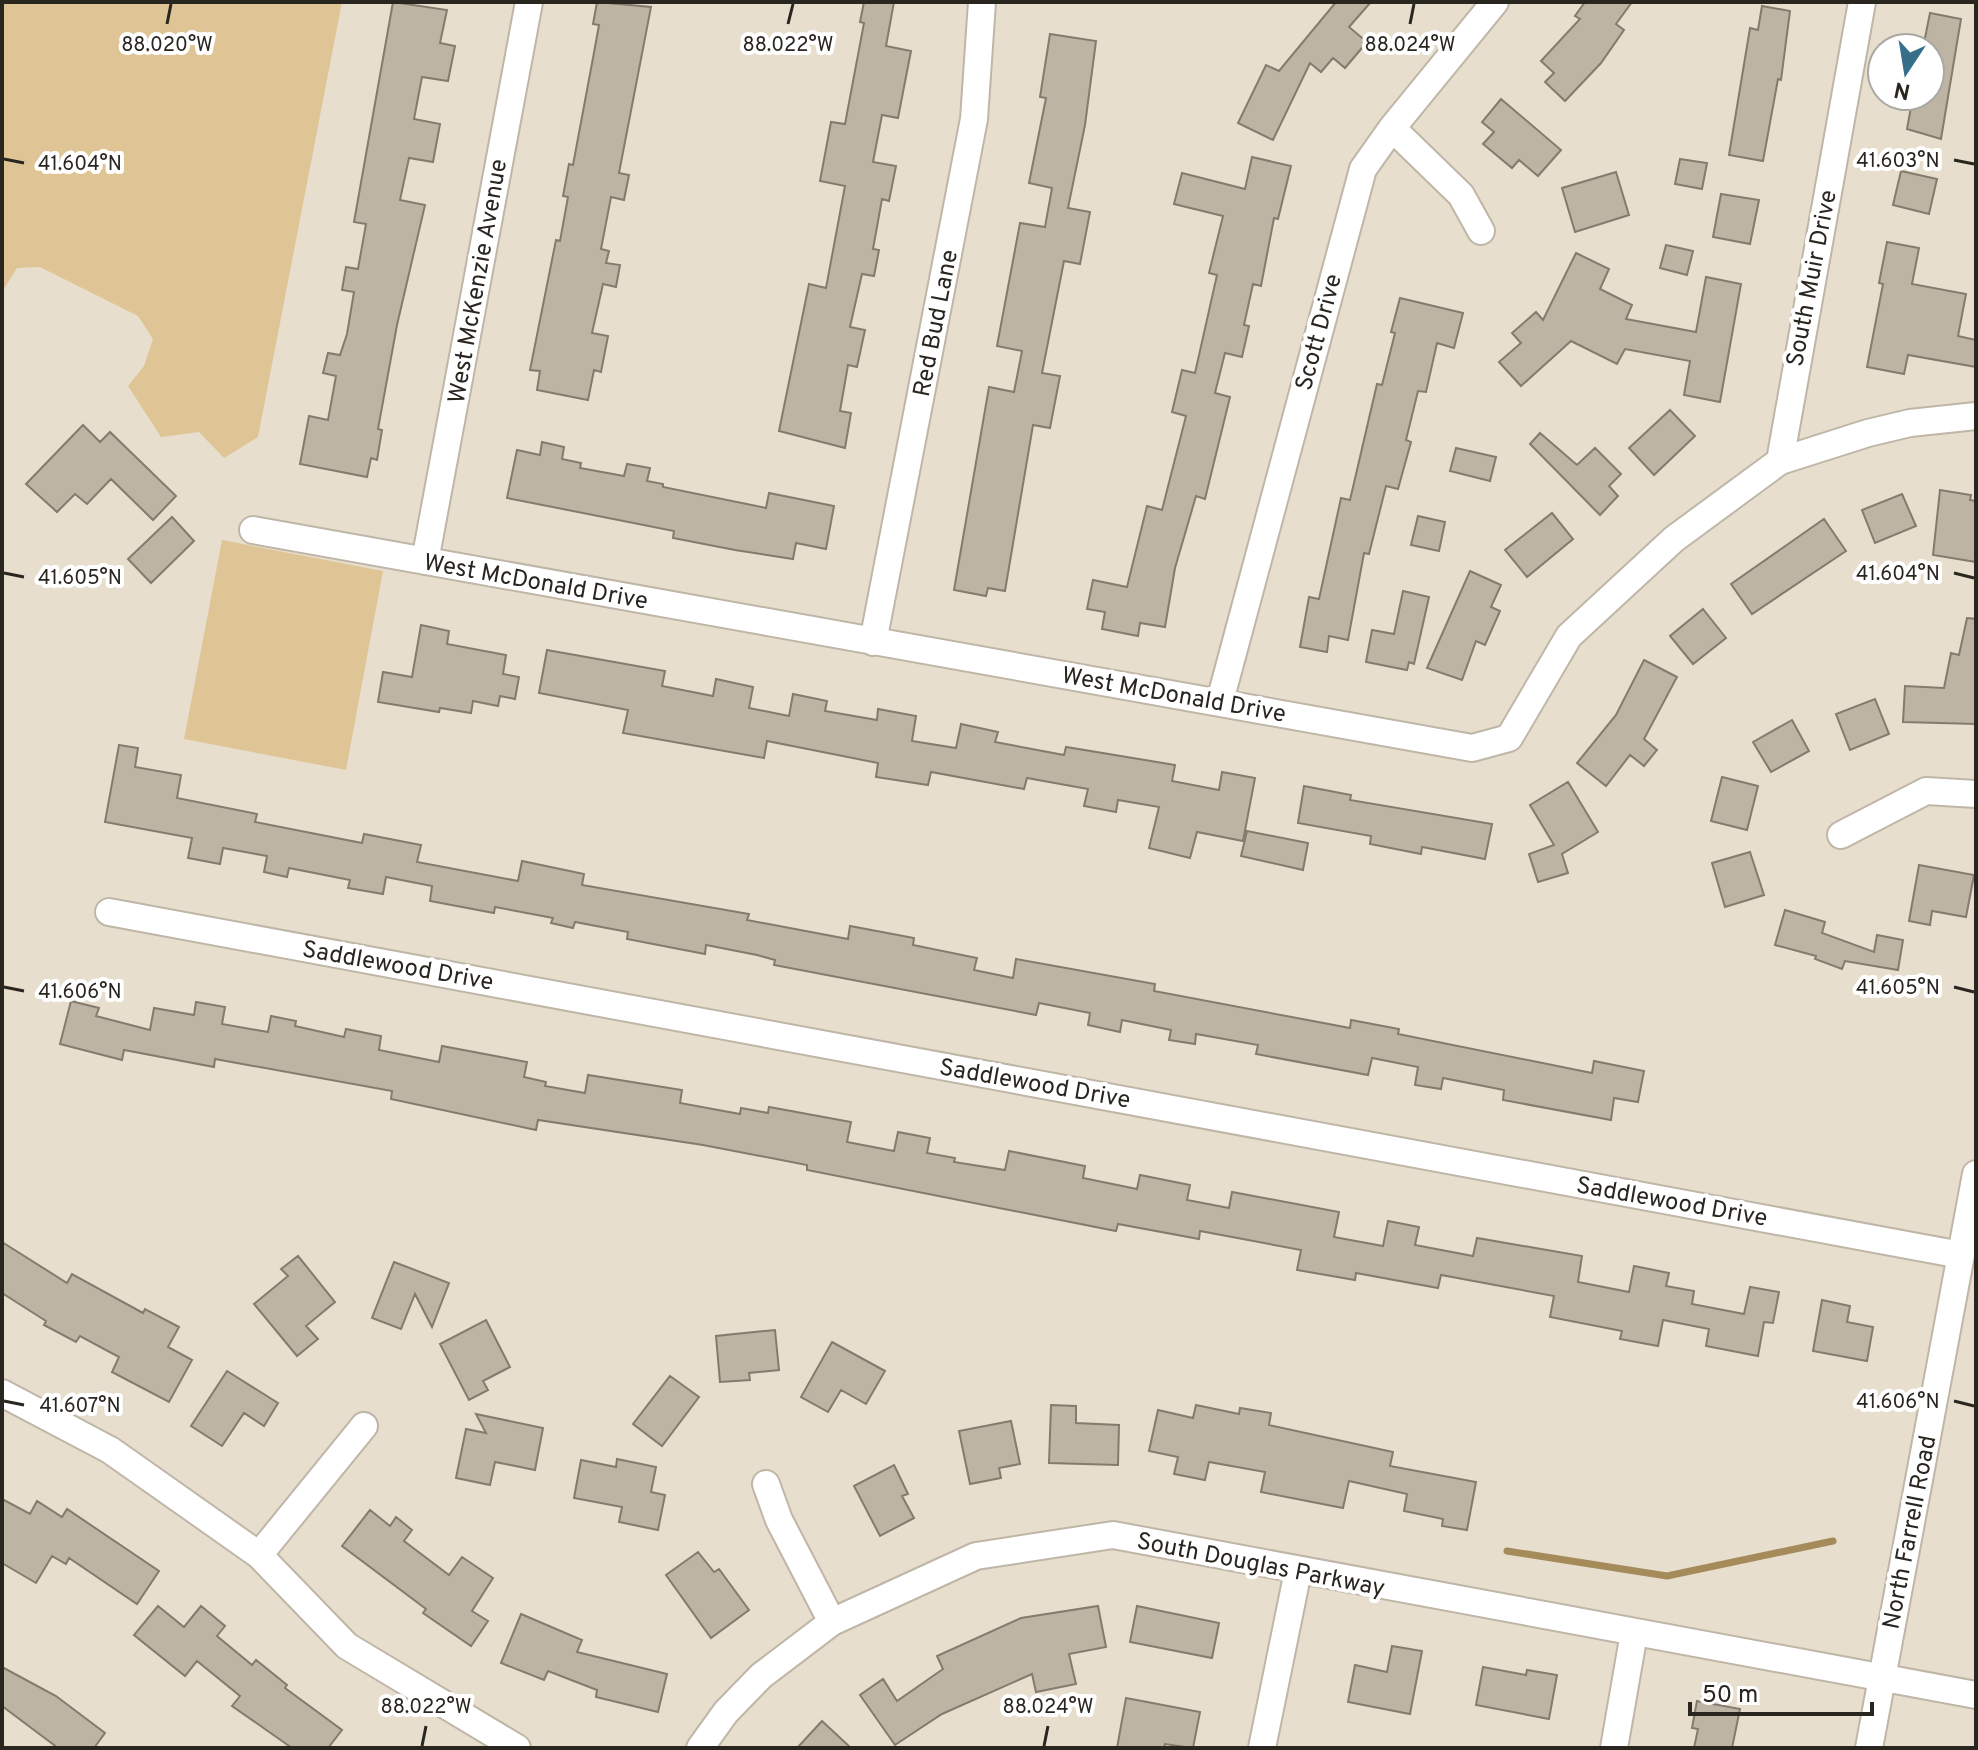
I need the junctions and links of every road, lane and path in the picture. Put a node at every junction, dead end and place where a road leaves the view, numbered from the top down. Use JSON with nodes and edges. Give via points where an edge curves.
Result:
{"nodes":[{"id":1,"x":529,"y":2,"type":"edge"},
{"id":2,"x":982,"y":2,"type":"edge"},
{"id":3,"x":1495,"y":2,"type":"edge"},
{"id":4,"x":1862,"y":2,"type":"edge"},
{"id":5,"x":1392,"y":128,"type":"junction"},
{"id":6,"x":1481,"y":231,"type":"dead end"},
{"id":7,"x":1976,"y":416,"type":"edge"},
{"id":8,"x":1780,"y":461,"type":"junction"},
{"id":9,"x":253,"y":530,"type":"dead end"},
{"id":10,"x":425,"y":561,"type":"junction"},
{"id":11,"x":873,"y":642,"type":"junction"},
{"id":12,"x":1220,"y":701,"type":"junction"},
{"id":13,"x":1976,"y":794,"type":"edge"},
{"id":14,"x":1841,"y":835,"type":"dead end"},
{"id":15,"x":109,"y":912,"type":"dead end"},
{"id":16,"x":1976,"y":1174,"type":"edge"},
{"id":17,"x":1961,"y":1255,"type":"junction"},
{"id":18,"x":2,"y":1393,"type":"edge"},
{"id":19,"x":364,"y":1426,"type":"dead end"},
{"id":20,"x":766,"y":1484,"type":"dead end"},
{"id":21,"x":259,"y":1555,"type":"junction"},
{"id":22,"x":1298,"y":1571,"type":"junction"},
{"id":23,"x":832,"y":1622,"type":"junction"},
{"id":24,"x":1634,"y":1633,"type":"junction"},
{"id":25,"x":1882,"y":1676,"type":"junction"},
{"id":26,"x":1976,"y":1695,"type":"edge"},
{"id":27,"x":517,"y":1748,"type":"edge"},
{"id":28,"x":700,"y":1748,"type":"edge"},
{"id":29,"x":1262,"y":1748,"type":"edge"},
{"id":30,"x":1614,"y":1748,"type":"edge"},
{"id":31,"x":1869,"y":1748,"type":"edge"}],
"edges":[{"from":1,"to":10,"type":"street","name":"West McKenzie Avenue"},
{"from":2,"to":11,"type":"street","name":"Red Bud Lane","via":[[974,119]]},
{"from":3,"to":5,"type":"street","name":"Scott Drive"},
{"from":4,"to":8,"type":"street","name":"South Muir Drive"},
{"from":5,"to":6,"type":"street","via":[[1461,195]]},
{"from":5,"to":12,"type":"street","name":"Scott Drive","via":[[1363,169]]},
{"from":7,"to":8,"type":"street","name":"West McDonald Drive","via":[[1910,423]]},
{"from":8,"to":12,"type":"street","name":"West McDonald Drive","via":[[1674,539],[1569,636],[1509,738],[1472,748]]},
{"from":9,"to":10,"type":"street","name":"West McDonald Drive"},
{"from":10,"to":11,"type":"street","name":"West McDonald Drive"},
{"from":11,"to":12,"type":"street","name":"West McDonald Drive"},
{"from":13,"to":14,"type":"street","via":[[1926,791]]},
{"from":15,"to":17,"type":"street","name":"Saddlewood Drive"},
{"from":16,"to":17,"type":"street","name":"North Farrell Road"},
{"from":17,"to":25,"type":"street","name":"North Farrell Road"},
{"from":18,"to":21,"type":"street","via":[[110,1450]]},
{"from":19,"to":21,"type":"street"},
{"from":20,"to":23,"type":"street"},
{"from":21,"to":27,"type":"street","via":[[347,1646]]},
{"from":22,"to":23,"type":"street","name":"South Douglas Parkway","via":[[1113,1535],[976,1556]]},
{"from":22,"to":24,"type":"street","name":"South Douglas Parkway"},
{"from":22,"to":29,"type":"street"},
{"from":23,"to":28,"type":"street","name":"South Douglas Parkway","via":[[761,1676]]},
{"from":24,"to":25,"type":"street","name":"South Douglas Parkway"},
{"from":24,"to":30,"type":"street"},
{"from":25,"to":26,"type":"street","name":"South Douglas Parkway"},
{"from":25,"to":31,"type":"street","name":"North Farrell Road"}]}
